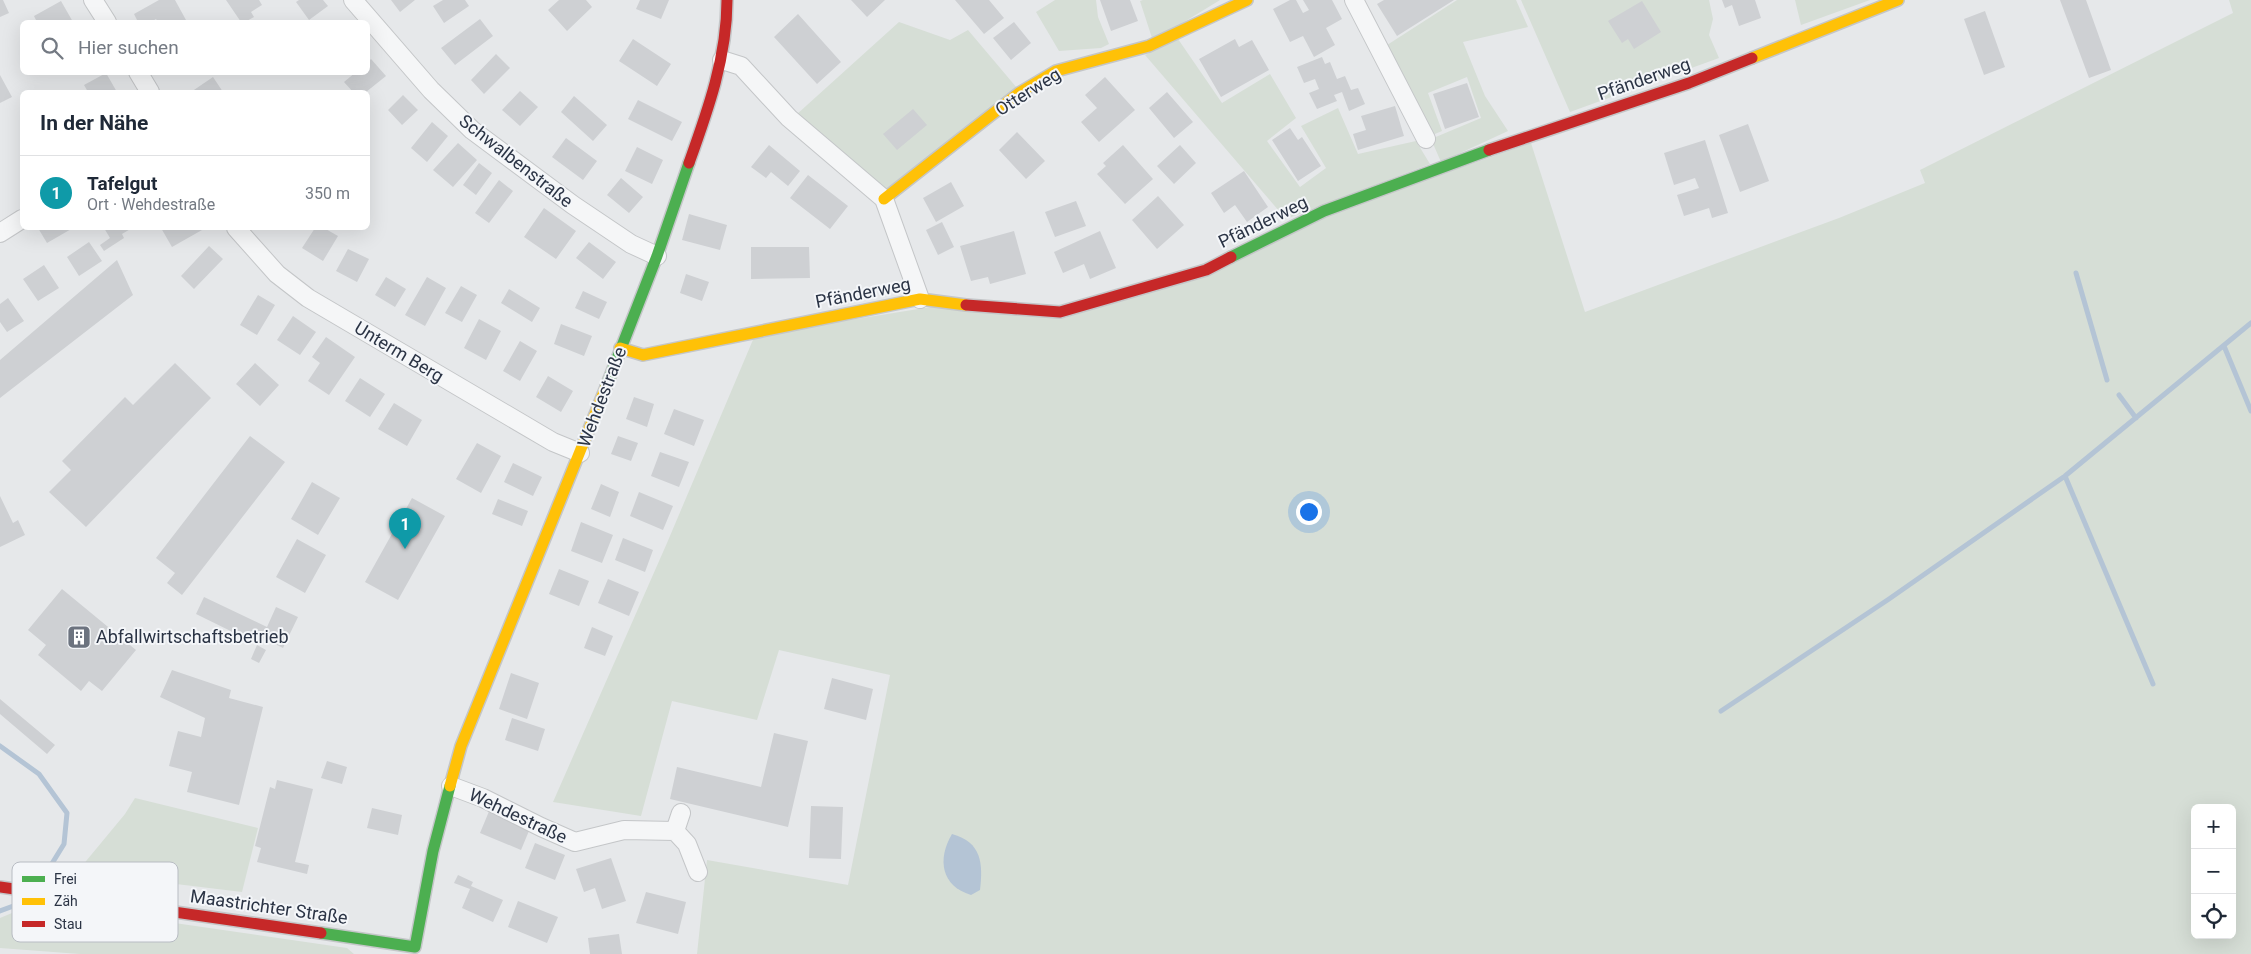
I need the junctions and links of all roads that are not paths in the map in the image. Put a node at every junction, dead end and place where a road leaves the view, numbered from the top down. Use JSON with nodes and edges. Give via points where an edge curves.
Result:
{"nodes":[{"id":1,"x":93,"y":0,"type":"edge"},
{"id":2,"x":353,"y":0,"type":"edge"},
{"id":3,"x":727,"y":0,"type":"edge"},
{"id":4,"x":1246,"y":0,"type":"edge"},
{"id":5,"x":1354,"y":0,"type":"edge"},
{"id":6,"x":1898,"y":0,"type":"edge"},
{"id":7,"x":106,"y":20,"type":"edge"},
{"id":8,"x":722,"y":60,"type":"junction"},
{"id":9,"x":140,"y":75,"type":"edge"},
{"id":10,"x":149,"y":90,"type":"edge"},
{"id":11,"x":1426,"y":139,"type":"dead end"},
{"id":12,"x":884,"y":199,"type":"junction"},
{"id":13,"x":20,"y":220,"type":"edge"},
{"id":14,"x":238,"y":230,"type":"edge"},
{"id":15,"x":0,"y":234,"type":"edge"},
{"id":16,"x":657,"y":256,"type":"junction"},
{"id":17,"x":920,"y":300,"type":"junction"},
{"id":18,"x":620,"y":348,"type":"junction"},
{"id":19,"x":580,"y":453,"type":"junction"},
{"id":20,"x":450,"y":786,"type":"junction"},
{"id":21,"x":681,"y":813,"type":"dead end"},
{"id":22,"x":675,"y":831,"type":"junction"},
{"id":23,"x":698,"y":872,"type":"dead end"},
{"id":24,"x":178,"y":914,"type":"edge"},
{"id":25,"x":414,"y":950,"type":"edge"}],
"edges":[{"from":1,"to":7,"type":"street"},
{"from":2,"to":16,"type":"street","name":"Schwalbenstraße","via":[[424,83],[472,130],[573,205],[631,244]]},
{"from":3,"to":8,"type":"street","name":"Wehdestraße","via":[[728,25]]},
{"from":4,"to":12,"type":"street","name":"Otterweg","via":[[1149,46],[1056,71],[1019,94]]},
{"from":5,"to":11,"type":"street"},
{"from":6,"to":17,"type":"street","name":"Pfänderweg","via":[[1689,82],[1510,142],[1324,211],[1206,270],[1060,312]]},
{"from":8,"to":12,"type":"street","via":[[741,66],[789,118]]},
{"from":8,"to":16,"type":"street","name":"Wehdestraße"},
{"from":9,"to":10,"type":"street"},
{"from":12,"to":17,"type":"street"},
{"from":13,"to":15,"type":"street"},
{"from":14,"to":19,"type":"street","name":"Unterm Berg","via":[[277,274],[308,298],[553,442]]},
{"from":16,"to":18,"type":"street","name":"Wehdestraße"},
{"from":17,"to":18,"type":"street","name":"Pfänderweg","via":[[642,355]]},
{"from":18,"to":19,"type":"street","name":"Wehdestraße"},
{"from":19,"to":20,"type":"street","name":"Wehdestraße","via":[[461,746]]},
{"from":20,"to":22,"type":"street","name":"Wehdestraße","via":[[483,798],[575,842],[624,830]]},
{"from":20,"to":25,"type":"street","name":"Wehdestraße","via":[[433,851]]},
{"from":21,"to":22,"type":"street"},
{"from":22,"to":23,"type":"street","via":[[687,844]]},
{"from":24,"to":25,"type":"street","name":"Maastrichter Straße"}]}
